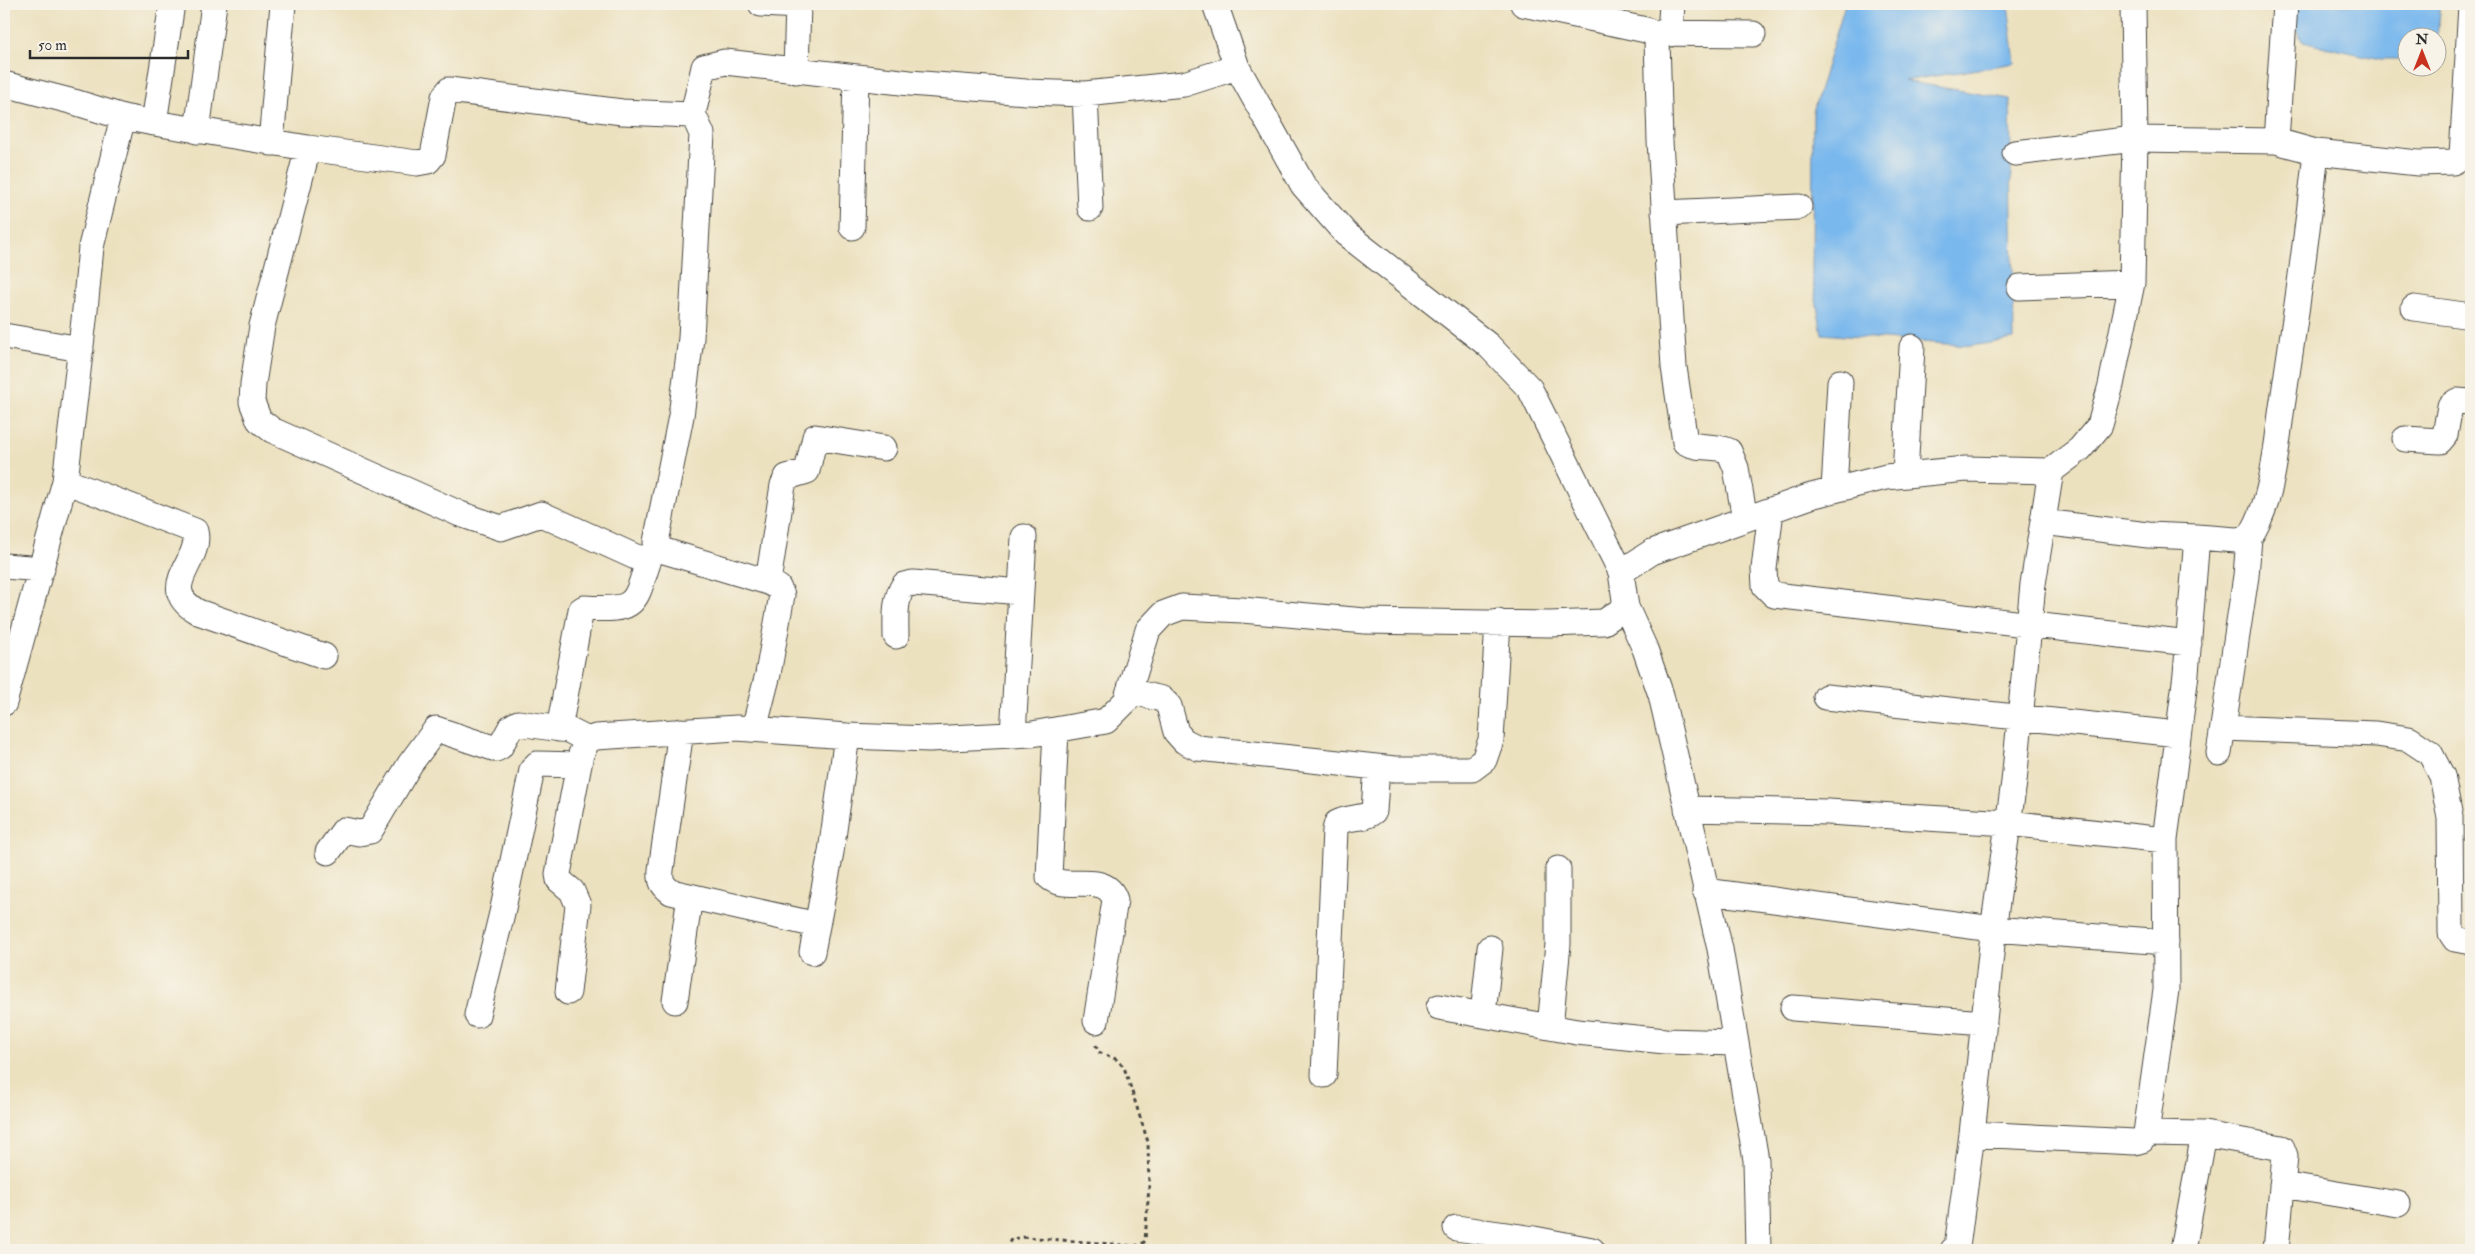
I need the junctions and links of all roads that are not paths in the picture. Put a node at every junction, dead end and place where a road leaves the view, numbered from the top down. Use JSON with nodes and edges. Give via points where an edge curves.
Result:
{"nodes":[{"id":1,"x":172,"y":4,"type":"edge"},
{"id":2,"x":214,"y":4,"type":"edge"},
{"id":3,"x":283,"y":4,"type":"edge"},
{"id":4,"x":761,"y":4,"type":"edge"},
{"id":5,"x":1214,"y":4,"type":"edge"},
{"id":6,"x":1523,"y":4,"type":"edge"},
{"id":7,"x":1672,"y":4,"type":"edge"},
{"id":8,"x":2133,"y":4,"type":"edge"},
{"id":9,"x":2284,"y":4,"type":"edge"},
{"id":10,"x":798,"y":5,"type":"edge"},
{"id":11,"x":2471,"y":6,"type":"edge"},
{"id":12,"x":1662,"y":34,"type":"junction"},
{"id":13,"x":1753,"y":34,"type":"dead end"},
{"id":14,"x":1237,"y":67,"type":"junction"},
{"id":15,"x":796,"y":71,"type":"junction"},
{"id":16,"x":856,"y":78,"type":"junction"},
{"id":17,"x":4,"y":84,"type":"edge"},
{"id":18,"x":1085,"y":94,"type":"junction"},
{"id":19,"x":693,"y":114,"type":"junction"},
{"id":20,"x":123,"y":117,"type":"junction"},
{"id":21,"x":154,"y":123,"type":"junction"},
{"id":22,"x":197,"y":131,"type":"junction"},
{"id":23,"x":2135,"y":139,"type":"junction"},
{"id":24,"x":2276,"y":141,"type":"junction"},
{"id":25,"x":271,"y":142,"type":"junction"},
{"id":26,"x":308,"y":148,"type":"junction"},
{"id":27,"x":2316,"y":152,"type":"junction"},
{"id":28,"x":2015,"y":153,"type":"dead end"},
{"id":29,"x":2467,"y":153,"type":"edge"},
{"id":30,"x":1798,"y":206,"type":"dead end"},
{"id":31,"x":1090,"y":208,"type":"dead end"},
{"id":32,"x":1664,"y":214,"type":"junction"},
{"id":33,"x":852,"y":227,"type":"dead end"},
{"id":34,"x":2132,"y":283,"type":"junction"},
{"id":35,"x":2020,"y":287,"type":"dead end"},
{"id":36,"x":2414,"y":308,"type":"dead end"},
{"id":37,"x":2471,"y":316,"type":"edge"},
{"id":38,"x":4,"y":336,"type":"edge"},
{"id":39,"x":1912,"y":347,"type":"dead end"},
{"id":40,"x":81,"y":349,"type":"junction"},
{"id":41,"x":1840,"y":382,"type":"dead end"},
{"id":42,"x":2471,"y":402,"type":"edge"},
{"id":43,"x":2405,"y":439,"type":"dead end"},
{"id":44,"x":884,"y":448,"type":"dead end"},
{"id":45,"x":2051,"y":471,"type":"junction"},
{"id":46,"x":1905,"y":475,"type":"junction"},
{"id":47,"x":65,"y":481,"type":"junction"},
{"id":48,"x":1834,"y":490,"type":"junction"},
{"id":49,"x":1772,"y":510,"type":"junction"},
{"id":50,"x":1745,"y":519,"type":"junction"},
{"id":51,"x":2043,"y":522,"type":"junction"},
{"id":52,"x":1024,"y":537,"type":"dead end"},
{"id":53,"x":2198,"y":537,"type":"junction"},
{"id":54,"x":2249,"y":538,"type":"junction"},
{"id":55,"x":653,"y":551,"type":"junction"},
{"id":56,"x":4,"y":566,"type":"edge"},
{"id":57,"x":42,"y":569,"type":"junction"},
{"id":58,"x":1622,"y":572,"type":"junction"},
{"id":59,"x":768,"y":582,"type":"junction"},
{"id":60,"x":1021,"y":592,"type":"junction"},
{"id":61,"x":1626,"y":607,"type":"junction"},
{"id":62,"x":1498,"y":622,"type":"junction"},
{"id":63,"x":2029,"y":624,"type":"junction"},
{"id":64,"x":896,"y":636,"type":"dead end"},
{"id":65,"x":2189,"y":643,"type":"junction"},
{"id":66,"x":324,"y":656,"type":"dead end"},
{"id":67,"x":1129,"y":691,"type":"junction"},
{"id":68,"x":1826,"y":697,"type":"dead end"},
{"id":69,"x":4,"y":703,"type":"edge"},
{"id":70,"x":2020,"y":718,"type":"junction"},
{"id":71,"x":2223,"y":728,"type":"junction"},
{"id":72,"x":558,"y":729,"type":"junction"},
{"id":73,"x":754,"y":729,"type":"junction"},
{"id":74,"x":1056,"y":730,"type":"junction"},
{"id":75,"x":681,"y":731,"type":"junction"},
{"id":76,"x":2178,"y":734,"type":"junction"},
{"id":77,"x":1013,"y":735,"type":"junction"},
{"id":78,"x":847,"y":736,"type":"junction"},
{"id":79,"x":588,"y":740,"type":"junction"},
{"id":80,"x":2219,"y":752,"type":"dead end"},
{"id":81,"x":579,"y":765,"type":"junction"},
{"id":82,"x":1377,"y":767,"type":"junction"},
{"id":83,"x":1687,"y":809,"type":"junction"},
{"id":84,"x":2008,"y":823,"type":"junction"},
{"id":85,"x":2165,"y":840,"type":"junction"},
{"id":86,"x":328,"y":852,"type":"dead end"},
{"id":87,"x":1558,"y":869,"type":"dead end"},
{"id":88,"x":1705,"y":891,"type":"junction"},
{"id":89,"x":690,"y":896,"type":"junction"},
{"id":90,"x":818,"y":925,"type":"junction"},
{"id":91,"x":1993,"y":930,"type":"junction"},
{"id":92,"x":2166,"y":942,"type":"junction"},
{"id":93,"x":2471,"y":942,"type":"edge"},
{"id":94,"x":1490,"y":948,"type":"dead end"},
{"id":95,"x":812,"y":952,"type":"dead end"},
{"id":96,"x":568,"y":992,"type":"dead end"},
{"id":97,"x":675,"y":1001,"type":"dead end"},
{"id":98,"x":1439,"y":1007,"type":"dead end"},
{"id":99,"x":1793,"y":1008,"type":"dead end"},
{"id":100,"x":477,"y":1015,"type":"dead end"},
{"id":101,"x":1483,"y":1015,"type":"junction"},
{"id":102,"x":1096,"y":1021,"type":"road end"},
{"id":103,"x":1984,"y":1023,"type":"junction"},
{"id":104,"x":1550,"y":1027,"type":"junction"},
{"id":105,"x":1735,"y":1043,"type":"junction"},
{"id":106,"x":1324,"y":1076,"type":"dead end"},
{"id":107,"x":2146,"y":1133,"type":"junction"},
{"id":108,"x":1972,"y":1134,"type":"junction"},
{"id":109,"x":2204,"y":1134,"type":"junction"},
{"id":110,"x":2282,"y":1185,"type":"junction"},
{"id":111,"x":2398,"y":1204,"type":"dead end"},
{"id":112,"x":1456,"y":1228,"type":"dead end"},
{"id":113,"x":1592,"y":1250,"type":"edge"},
{"id":114,"x":1758,"y":1250,"type":"edge"},
{"id":115,"x":1953,"y":1250,"type":"edge"},
{"id":116,"x":2183,"y":1250,"type":"edge"},
{"id":117,"x":2276,"y":1250,"type":"edge"}],
"edges":[{"from":1,"to":21,"type":"street"},
{"from":2,"to":22,"type":"street"},
{"from":3,"to":25,"type":"street"},
{"from":4,"to":10,"type":"street"},
{"from":5,"to":14,"type":"street"},
{"from":6,"to":12,"type":"street"},
{"from":7,"to":12,"type":"street"},
{"from":8,"to":23,"type":"street"},
{"from":9,"to":24,"type":"street"},
{"from":10,"to":15,"type":"street"},
{"from":11,"to":29,"type":"street"},
{"from":12,"to":13,"type":"street"},
{"from":12,"to":32,"type":"street","via":[[1658,49]]},
{"from":14,"to":18,"type":"street","via":[[1184,84]]},
{"from":14,"to":58,"type":"street","via":[[1304,185],[1346,234],[1488,345],[1530,389]]},
{"from":15,"to":16,"type":"street"},
{"from":15,"to":19,"type":"street","via":[[712,63],[701,71]]},
{"from":16,"to":18,"type":"street"},
{"from":16,"to":33,"type":"street"},
{"from":17,"to":20,"type":"street"},
{"from":18,"to":31,"type":"street"},
{"from":19,"to":26,"type":"street","via":[[622,112],[449,90],[444,97],[433,155],[428,161],[417,163]]},
{"from":19,"to":55,"type":"street","via":[[702,134],[691,338],[681,416]]},
{"from":20,"to":21,"type":"street"},
{"from":20,"to":40,"type":"street","via":[[90,247]]},
{"from":21,"to":22,"type":"street"},
{"from":22,"to":25,"type":"street"},
{"from":23,"to":24,"type":"street"},
{"from":23,"to":28,"type":"street"},
{"from":23,"to":34,"type":"street"},
{"from":24,"to":27,"type":"street"},
{"from":25,"to":26,"type":"street"},
{"from":26,"to":55,"type":"street","via":[[262,326],[252,402],[259,420],[272,430],[460,514],[501,528],[541,514],[640,559]]},
{"from":27,"to":29,"type":"street","via":[[2418,163],[2453,162]]},
{"from":27,"to":54,"type":"street","via":[[2303,275],[2270,485]]},
{"from":30,"to":32,"type":"street"},
{"from":32,"to":50,"type":"street","via":[[1674,367],[1685,442],[1729,451],[1736,468]]},
{"from":34,"to":35,"type":"street"},
{"from":34,"to":45,"type":"street","via":[[2100,425],[2080,449]]},
{"from":36,"to":37,"type":"street"},
{"from":38,"to":40,"type":"street"},
{"from":39,"to":46,"type":"street"},
{"from":40,"to":47,"type":"street"},
{"from":41,"to":48,"type":"street"},
{"from":42,"to":43,"type":"street","via":[[2457,401],[2450,406],[2440,441]]},
{"from":44,"to":59,"type":"street","via":[[815,437],[807,471],[788,477],[783,485]]},
{"from":45,"to":46,"type":"street","via":[[1966,469]]},
{"from":45,"to":51,"type":"street"},
{"from":46,"to":48,"type":"street"},
{"from":47,"to":57,"type":"street"},
{"from":47,"to":66,"type":"street","via":[[195,531],[196,543],[180,586],[180,596],[185,604],[198,612]]},
{"from":48,"to":49,"type":"street"},
{"from":49,"to":50,"type":"street"},
{"from":49,"to":63,"type":"street","via":[[1764,569],[1765,586],[1774,595]]},
{"from":50,"to":58,"type":"street","via":[[1652,552]]},
{"from":51,"to":53,"type":"street","via":[[2148,535]]},
{"from":51,"to":63,"type":"street"},
{"from":52,"to":60,"type":"street"},
{"from":53,"to":54,"type":"street"},
{"from":53,"to":65,"type":"street"},
{"from":54,"to":71,"type":"street"},
{"from":55,"to":59,"type":"street","via":[[661,550]]},
{"from":55,"to":72,"type":"street","via":[[633,602],[611,610],[581,610]]},
{"from":56,"to":57,"type":"street"},
{"from":57,"to":69,"type":"street"},
{"from":58,"to":61,"type":"street"},
{"from":59,"to":73,"type":"street","via":[[782,595]]},
{"from":60,"to":64,"type":"street","via":[[913,583],[904,585],[898,597]]},
{"from":60,"to":77,"type":"street"},
{"from":61,"to":62,"type":"street","via":[[1604,622]]},
{"from":61,"to":83,"type":"street","via":[[1661,695]]},
{"from":62,"to":67,"type":"street","via":[[1365,621],[1182,607],[1163,614],[1148,630]]},
{"from":62,"to":82,"type":"street","via":[[1490,740],[1484,760],[1472,769]]},
{"from":63,"to":65,"type":"street"},
{"from":63,"to":70,"type":"street"},
{"from":65,"to":76,"type":"street"},
{"from":67,"to":74,"type":"street","via":[[1126,701],[1106,721]]},
{"from":67,"to":82,"type":"street","via":[[1162,699],[1169,706],[1176,732],[1184,741],[1198,748]]},
{"from":68,"to":70,"type":"street"},
{"from":70,"to":76,"type":"street"},
{"from":70,"to":84,"type":"street"},
{"from":71,"to":80,"type":"street"},
{"from":71,"to":93,"type":"street","via":[[2376,734],[2409,739],[2430,753],[2442,776],[2450,817],[2451,933],[2455,939]]},
{"from":72,"to":79,"type":"street","via":[[576,732]]},
{"from":72,"to":86,"type":"street","via":[[514,724],[496,749],[436,729],[410,764],[370,831],[344,830]]},
{"from":73,"to":75,"type":"street"},
{"from":73,"to":78,"type":"street"},
{"from":74,"to":77,"type":"street"},
{"from":74,"to":102,"type":"street","via":[[1049,877],[1058,882],[1106,886],[1114,900]]},
{"from":75,"to":79,"type":"street","via":[[613,734]]},
{"from":75,"to":89,"type":"street","via":[[660,879],[671,892]]},
{"from":76,"to":85,"type":"street"},
{"from":77,"to":78,"type":"street","via":[[929,739]]},
{"from":78,"to":90,"type":"street"},
{"from":79,"to":81,"type":"street"},
{"from":81,"to":96,"type":"street","via":[[558,874],[559,880],[577,896],[578,906]]},
{"from":81,"to":100,"type":"street","via":[[546,763],[537,764],[532,770]]},
{"from":82,"to":106,"type":"street","via":[[1374,811],[1370,815],[1342,820],[1335,830]]},
{"from":83,"to":84,"type":"street","via":[[1828,812]]},
{"from":83,"to":88,"type":"street"},
{"from":84,"to":85,"type":"street"},
{"from":84,"to":91,"type":"street"},
{"from":85,"to":92,"type":"street"},
{"from":87,"to":104,"type":"street","via":[[1558,944]]},
{"from":88,"to":91,"type":"street"},
{"from":88,"to":105,"type":"street","via":[[1722,958]]},
{"from":89,"to":90,"type":"street"},
{"from":89,"to":97,"type":"street"},
{"from":90,"to":95,"type":"street"},
{"from":91,"to":92,"type":"street"},
{"from":91,"to":103,"type":"street"},
{"from":92,"to":107,"type":"street","via":[[2166,990]]},
{"from":94,"to":101,"type":"street"},
{"from":98,"to":101,"type":"street"},
{"from":99,"to":103,"type":"street"},
{"from":101,"to":104,"type":"street"},
{"from":103,"to":108,"type":"street"},
{"from":104,"to":105,"type":"street","via":[[1665,1041]]},
{"from":105,"to":114,"type":"street","via":[[1756,1160]]},
{"from":107,"to":108,"type":"street","via":[[2142,1140],[2135,1142]]},
{"from":107,"to":109,"type":"street"},
{"from":108,"to":115,"type":"street","via":[[1957,1247]]},
{"from":109,"to":110,"type":"street","via":[[2282,1148]]},
{"from":109,"to":116,"type":"street"},
{"from":110,"to":111,"type":"street"},
{"from":110,"to":117,"type":"street"},
{"from":112,"to":113,"type":"street"}]}
